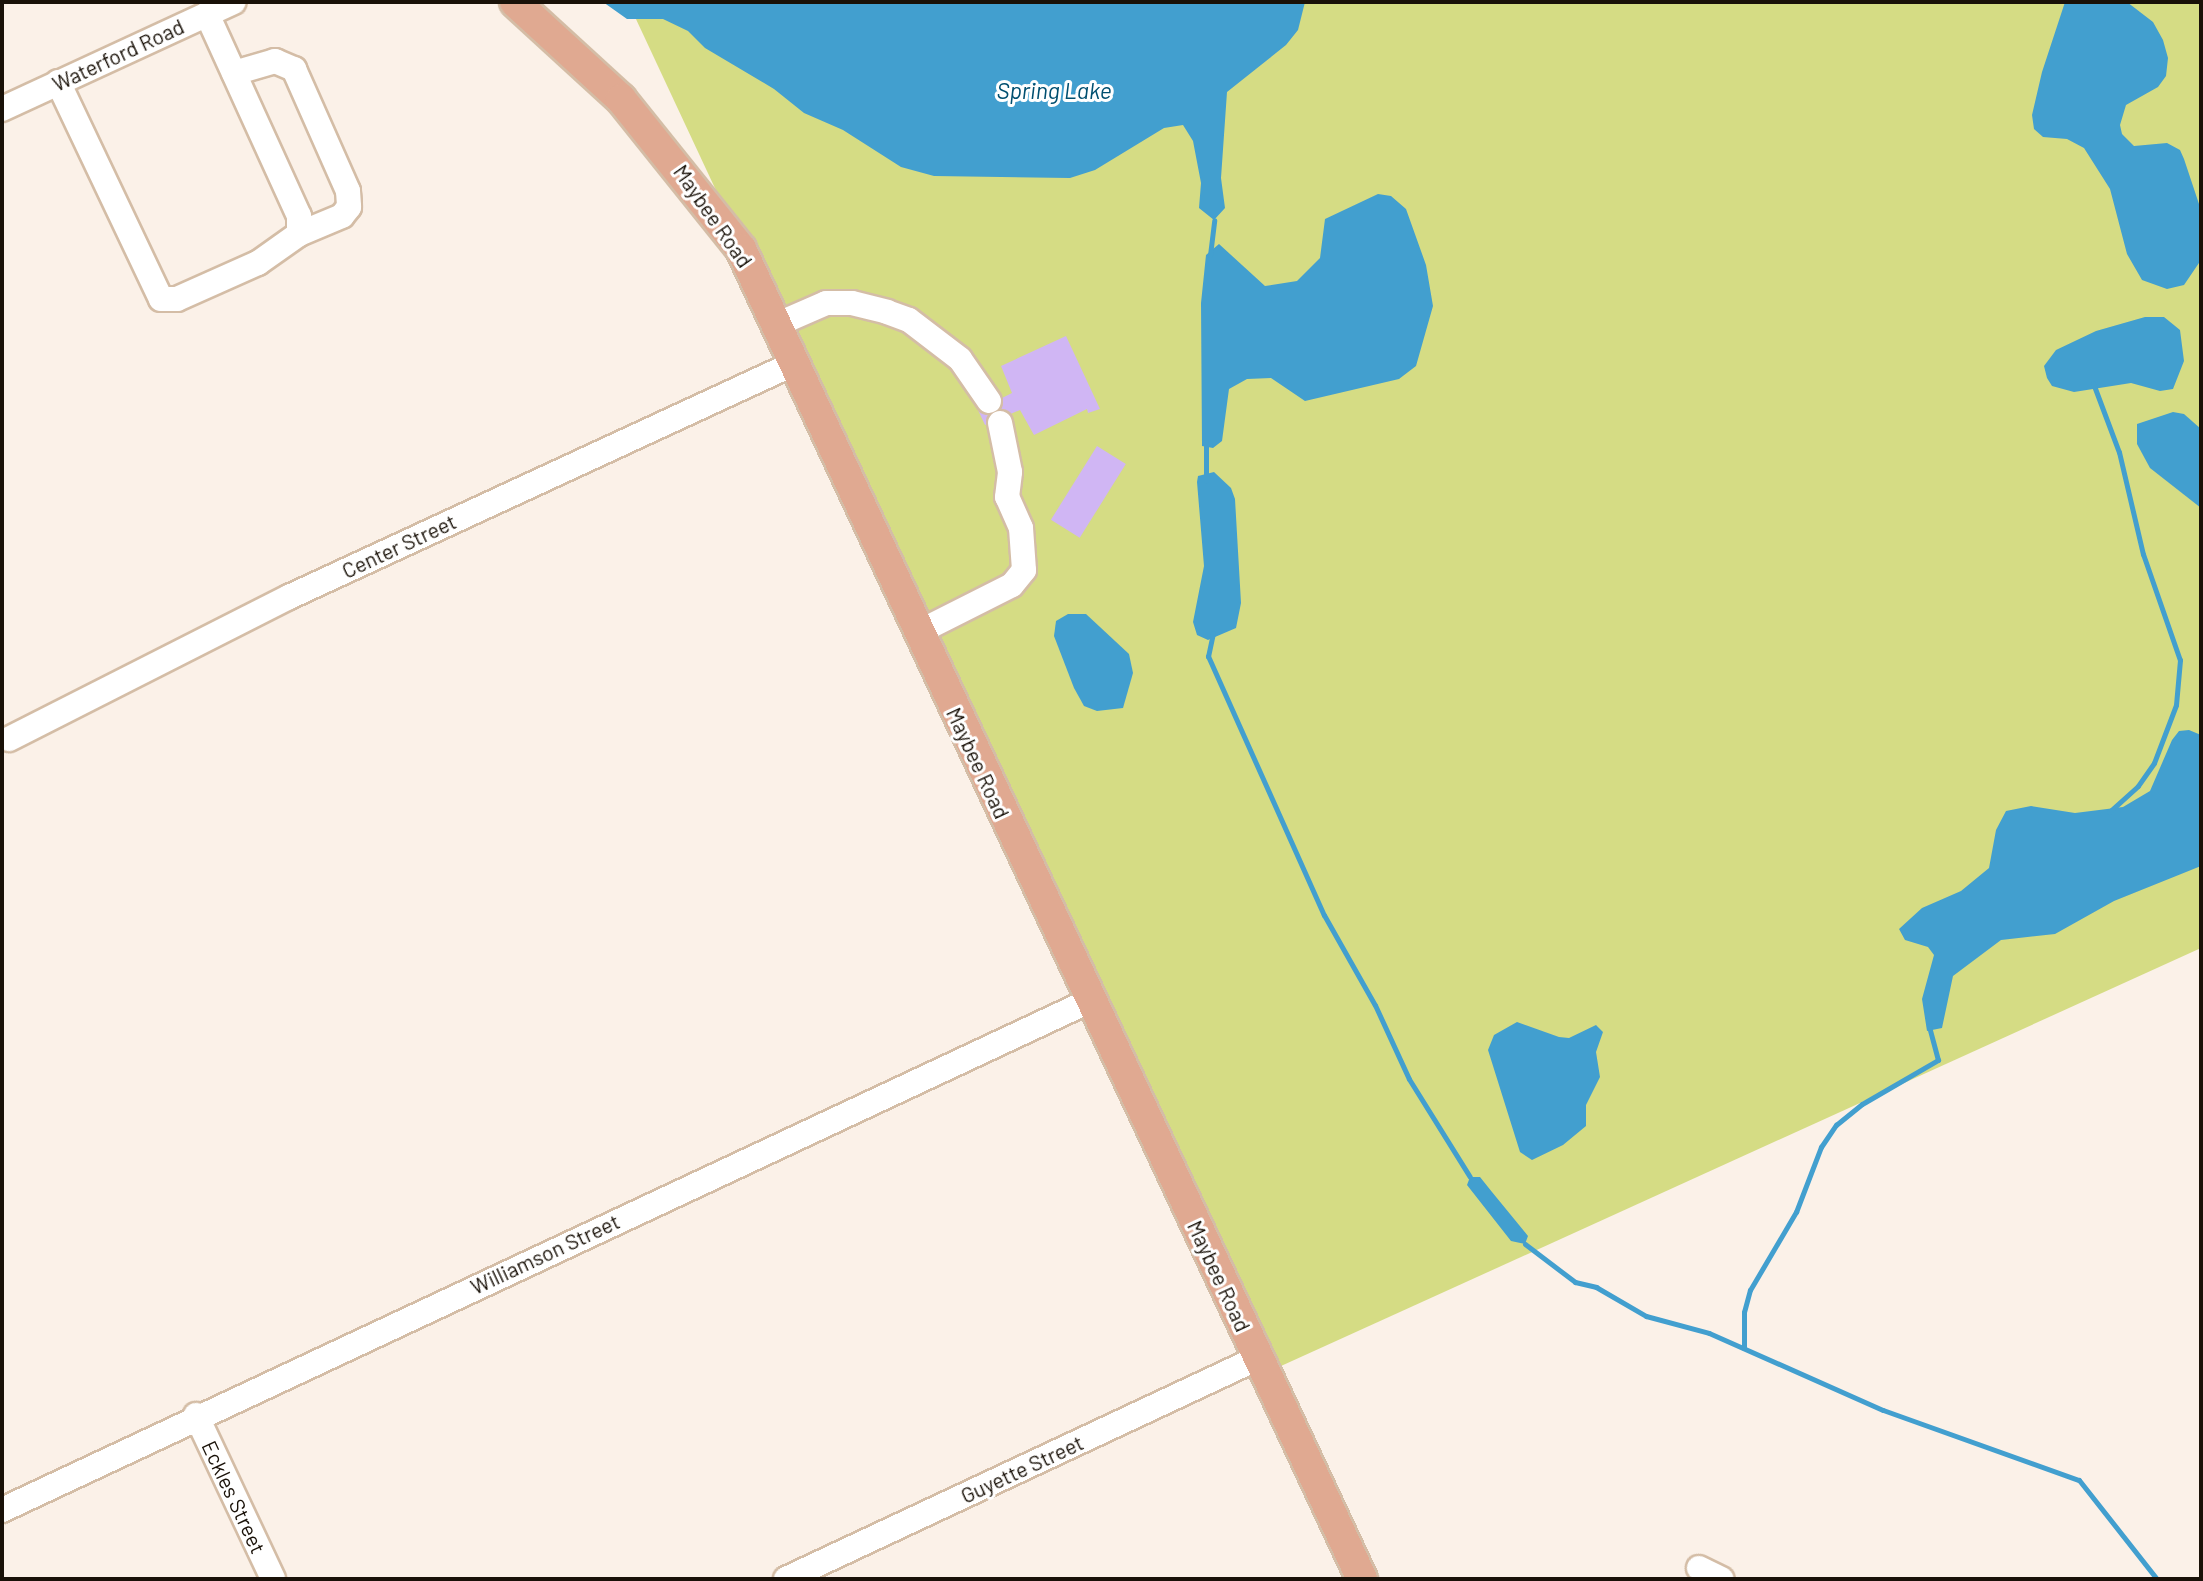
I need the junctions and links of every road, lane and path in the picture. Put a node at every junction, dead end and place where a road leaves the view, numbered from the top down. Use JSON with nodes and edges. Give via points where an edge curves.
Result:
{"nodes":[{"id":1,"x":234,"y":2,"type":"edge"},
{"id":2,"x":515,"y":2,"type":"edge"},
{"id":3,"x":207,"y":14,"type":"junction"},
{"id":4,"x":234,"y":73,"type":"junction"},
{"id":5,"x":58,"y":82,"type":"junction"},
{"id":6,"x":2,"y":109,"type":"edge"},
{"id":7,"x":299,"y":234,"type":"junction"},
{"id":8,"x":778,"y":324,"type":"junction"},
{"id":9,"x":794,"y":363,"type":"junction"},
{"id":10,"x":918,"y":633,"type":"junction"},
{"id":11,"x":9,"y":739,"type":"dead end"},
{"id":12,"x":1089,"y":1001,"type":"junction"},
{"id":13,"x":1258,"y":1358,"type":"junction"},
{"id":14,"x":196,"y":1415,"type":"junction"},
{"id":15,"x":2,"y":1510,"type":"edge"},
{"id":16,"x":1699,"y":1568,"type":"dead end"},
{"id":17,"x":273,"y":1579,"type":"edge"},
{"id":18,"x":786,"y":1579,"type":"edge"},
{"id":19,"x":1362,"y":1579,"type":"edge"},
{"id":20,"x":1722,"y":1579,"type":"edge"}],
"edges":[{"from":1,"to":3,"type":"street","name":"Waterford Road"},
{"from":2,"to":8,"type":"main road","name":"Maybee Road","via":[[621,99],[660,143],[741,249]]},
{"from":3,"to":4,"type":"street"},
{"from":3,"to":5,"type":"street","name":"Waterford Road"},
{"from":4,"to":7,"type":"street","via":[[299,216]]},
{"from":4,"to":7,"type":"street","via":[[275,61],[294,69],[348,191],[349,207],[342,216]]},
{"from":5,"to":6,"type":"street","name":"Waterford Road"},
{"from":5,"to":7,"type":"street","via":[[161,299],[177,299],[258,263]]},
{"from":8,"to":9,"type":"main road","name":"Maybee Road"},
{"from":8,"to":10,"type":"street","via":[[826,303],[852,303],[887,312],[917,326],[960,359],[995,412],[1010,472],[1007,497],[1021,528],[1024,570],[1012,585]]},
{"from":9,"to":10,"type":"main road","name":"Maybee Road"},
{"from":9,"to":11,"type":"street","name":"Center Street","via":[[289,597]]},
{"from":10,"to":12,"type":"main road","name":"Maybee Road"},
{"from":12,"to":13,"type":"main road","name":"Maybee Road"},
{"from":12,"to":14,"type":"street","name":"Williamson Street"},
{"from":13,"to":18,"type":"street","name":"Guyette Street"},
{"from":13,"to":19,"type":"main road","name":"Maybee Road"},
{"from":14,"to":15,"type":"street","name":"Williamson Street"},
{"from":14,"to":17,"type":"street","name":"Eckles Street"},
{"from":16,"to":20,"type":"street"}]}
